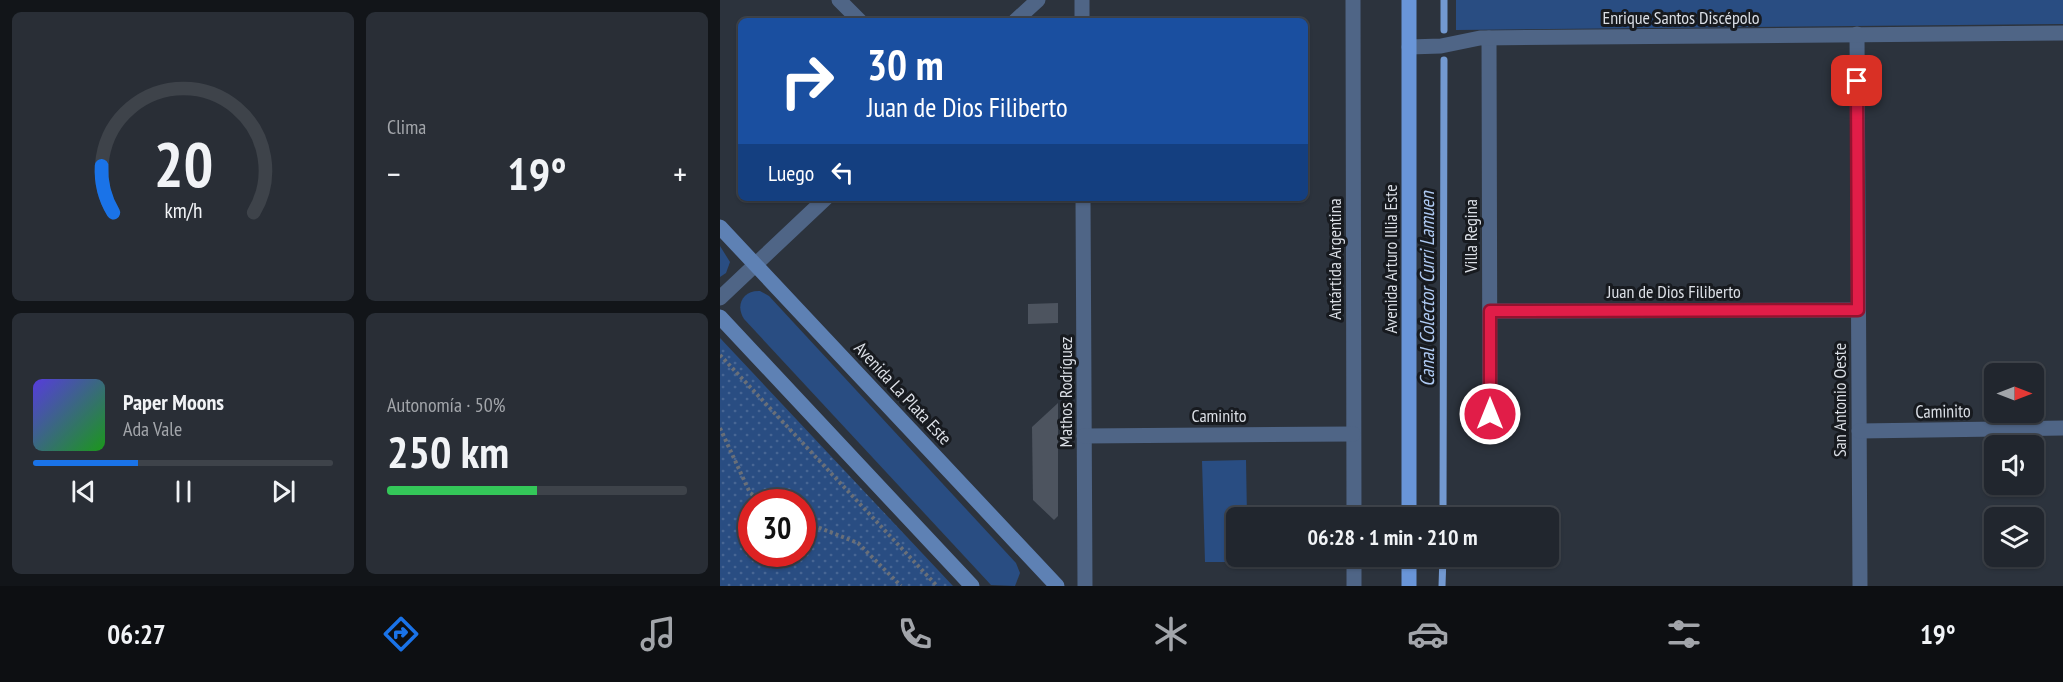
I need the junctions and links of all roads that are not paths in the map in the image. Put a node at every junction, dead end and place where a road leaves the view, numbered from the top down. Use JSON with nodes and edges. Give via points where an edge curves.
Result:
{"nodes":[{"id":1,"x":839,"y":0,"type":"edge"},
{"id":2,"x":1038,"y":0,"type":"edge"},
{"id":3,"x":1082,"y":0,"type":"edge"},
{"id":4,"x":1353,"y":0,"type":"edge"},
{"id":5,"x":1409,"y":0,"type":"edge"},
{"id":6,"x":857,"y":18,"type":"edge"},
{"id":7,"x":1019,"y":18,"type":"edge"},
{"id":8,"x":1082,"y":18,"type":"edge"},
{"id":9,"x":2063,"y":33,"type":"edge"},
{"id":10,"x":1857,"y":34,"type":"junction"},
{"id":11,"x":1489,"y":38,"type":"junction"},
{"id":12,"x":1409,"y":47,"type":"junction"},
{"id":13,"x":823,"y":201,"type":"edge"},
{"id":14,"x":1083,"y":201,"type":"edge"},
{"id":15,"x":720,"y":227,"type":"edge"},
{"id":16,"x":755,"y":265,"type":"junction"},
{"id":17,"x":720,"y":298,"type":"edge"},
{"id":18,"x":1858,"y":310,"type":"junction"},
{"id":19,"x":1490,"y":311,"type":"junction"},
{"id":20,"x":720,"y":317,"type":"edge"},
{"id":21,"x":2063,"y":429,"type":"edge"},
{"id":22,"x":1859,"y":431,"type":"junction"},
{"id":23,"x":1353,"y":434,"type":"junction"},
{"id":24,"x":1490,"y":434,"type":"dead end"},
{"id":25,"x":1084,"y":436,"type":"junction"},
{"id":26,"x":1354,"y":507,"type":"edge"},
{"id":27,"x":1409,"y":507,"type":"edge"},
{"id":28,"x":1354,"y":567,"type":"edge"},
{"id":29,"x":1409,"y":567,"type":"edge"},
{"id":30,"x":972,"y":586,"type":"edge"},
{"id":31,"x":1057,"y":586,"type":"edge"},
{"id":32,"x":1085,"y":586,"type":"edge"},
{"id":33,"x":1354,"y":586,"type":"edge"},
{"id":34,"x":1409,"y":586,"type":"edge"},
{"id":35,"x":1860,"y":586,"type":"edge"}],
"edges":[{"from":1,"to":6,"type":"street"},
{"from":2,"to":7,"type":"street"},
{"from":3,"to":8,"type":"street"},
{"from":4,"to":23,"type":"street","name":"Antártida Argentina"},
{"from":5,"to":12,"type":"main road","name":"Avenida Arturo Illia Este"},
{"from":9,"to":10,"type":"street","name":"Enrique Santos Discépolo"},
{"from":10,"to":11,"type":"street","name":"Enrique Santos Discépolo"},
{"from":10,"to":18,"type":"street","name":"San Antonio Oeste"},
{"from":11,"to":12,"type":"street","name":"Enrique Santos Discépolo"},
{"from":11,"to":19,"type":"street","name":"Villa Regina"},
{"from":12,"to":27,"type":"main road","name":"Avenida Arturo Illia Este"},
{"from":13,"to":16,"type":"street"},
{"from":14,"to":25,"type":"street","name":"Mathos Rodríguez"},
{"from":15,"to":16,"type":"main road","name":"Avenida La Plata Este"},
{"from":16,"to":17,"type":"street"},
{"from":16,"to":31,"type":"main road","name":"Avenida La Plata Este"},
{"from":18,"to":19,"type":"street","name":"Juan de Dios Filiberto"},
{"from":18,"to":22,"type":"street","name":"San Antonio Oeste"},
{"from":19,"to":24,"type":"street","name":"Villa Regina"},
{"from":20,"to":30,"type":"main road"},
{"from":21,"to":22,"type":"street","name":"Caminito"},
{"from":22,"to":35,"type":"street","name":"San Antonio Oeste"},
{"from":23,"to":25,"type":"street","name":"Caminito"},
{"from":23,"to":26,"type":"street","name":"Antártida Argentina"},
{"from":25,"to":32,"type":"street","name":"Mathos Rodríguez"},
{"from":28,"to":33,"type":"street"},
{"from":29,"to":34,"type":"main road"}]}
